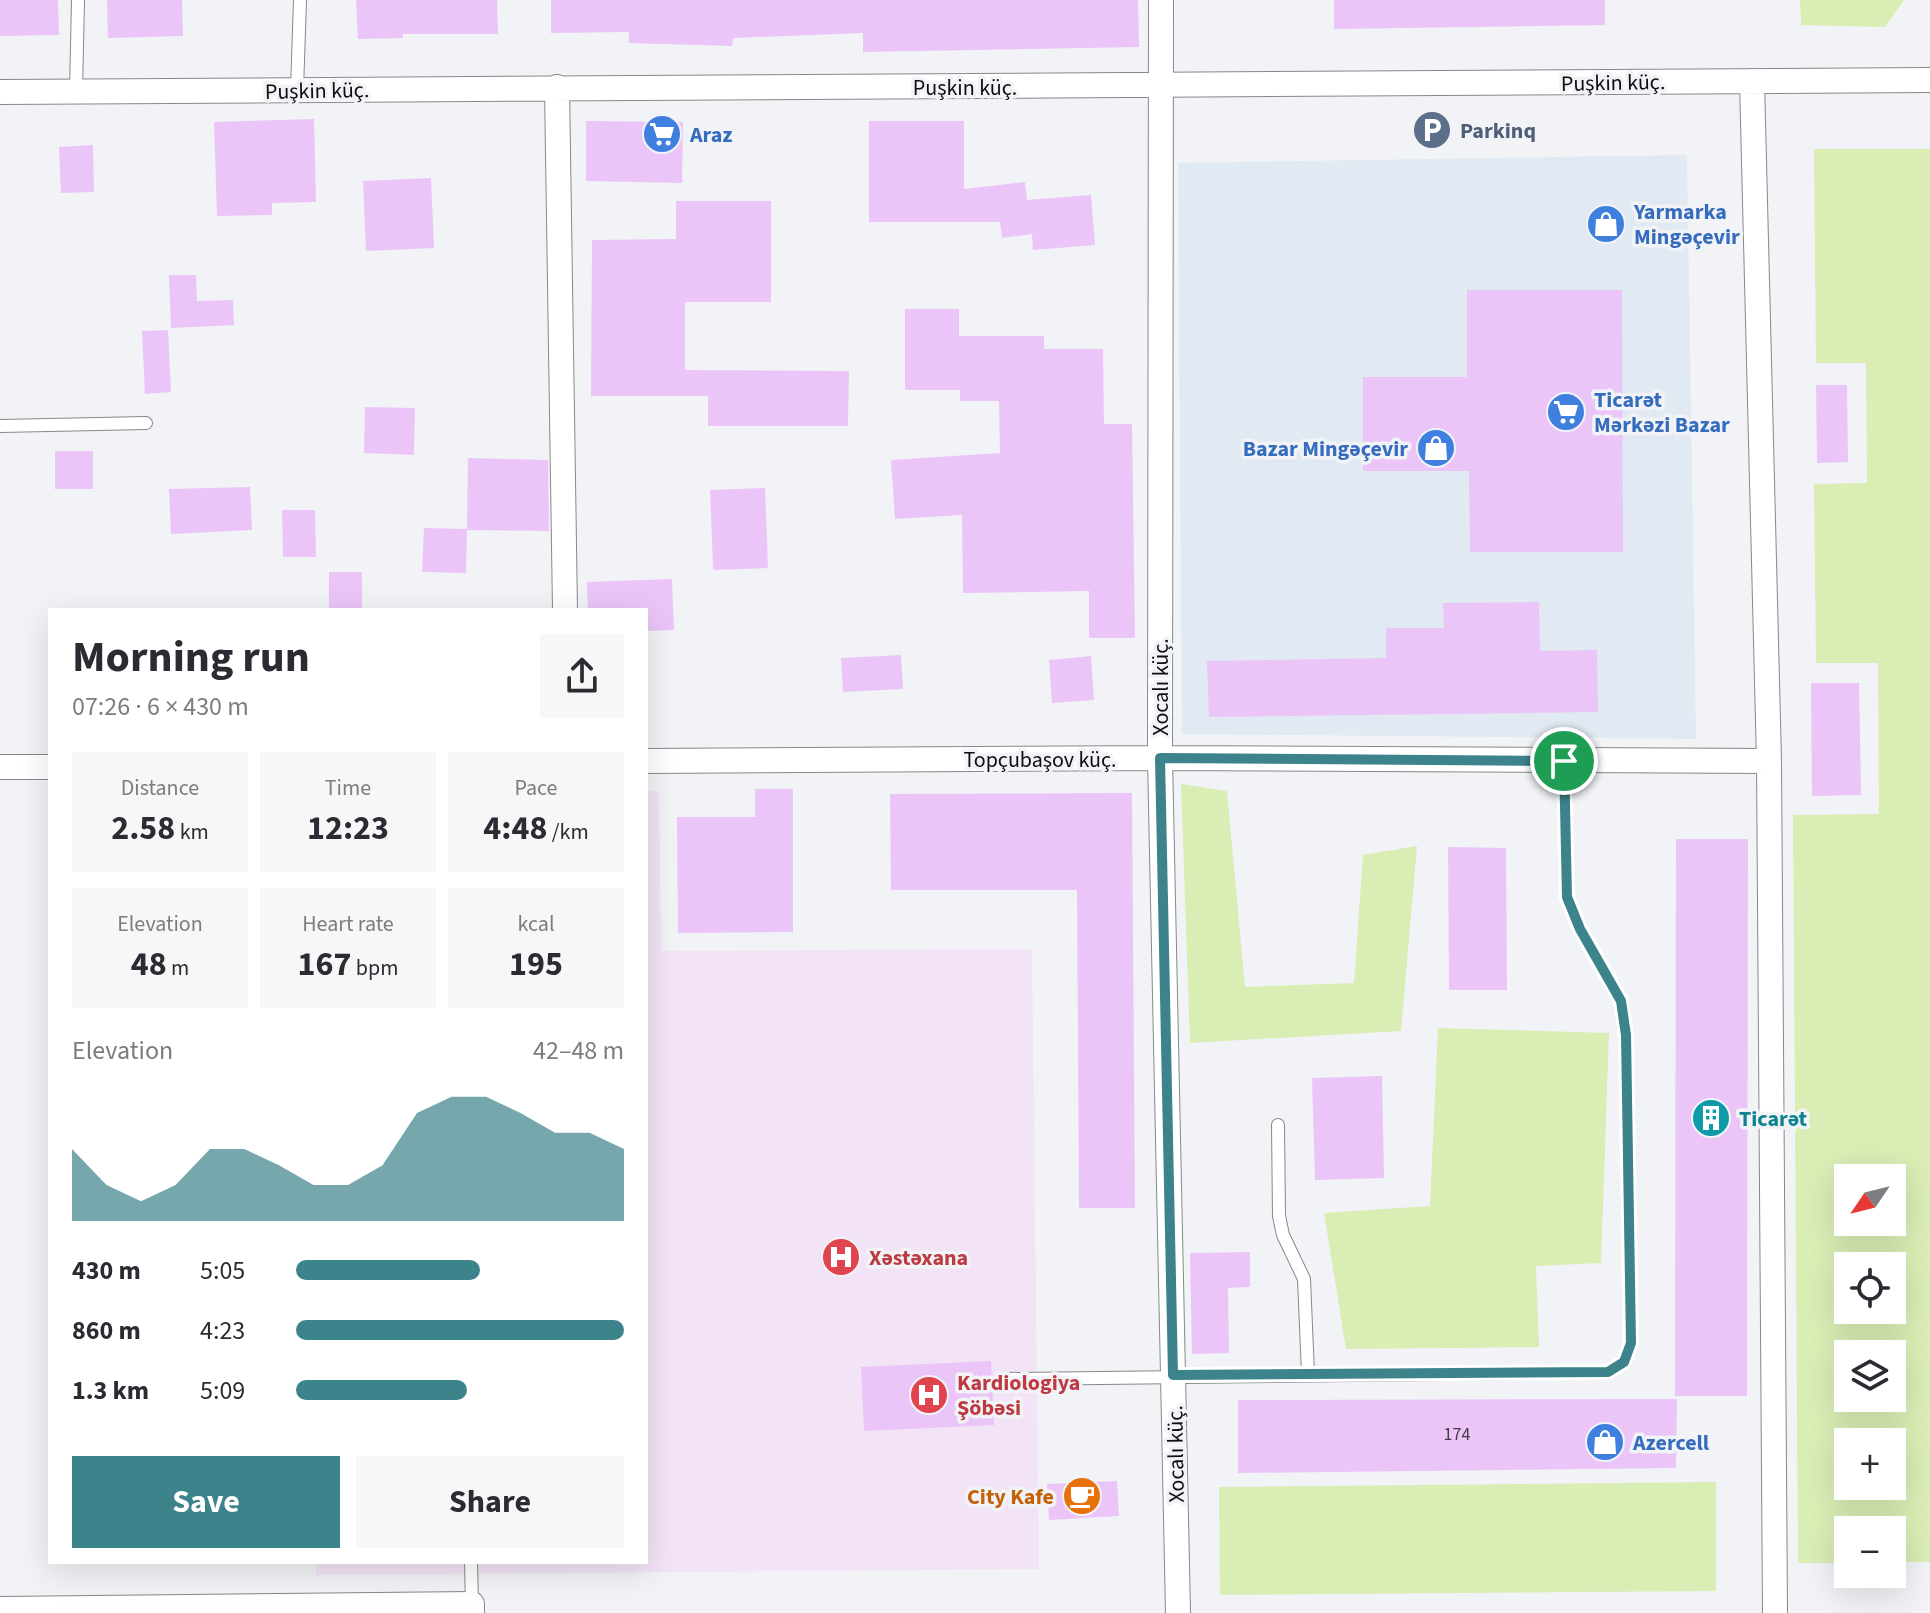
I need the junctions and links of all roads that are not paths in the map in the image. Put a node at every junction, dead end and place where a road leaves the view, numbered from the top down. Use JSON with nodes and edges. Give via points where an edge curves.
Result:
{"nodes":[{"id":1,"x":78,"y":0,"type":"edge"},
{"id":2,"x":300,"y":0,"type":"edge"},
{"id":3,"x":1161,"y":0,"type":"edge"},
{"id":4,"x":1930,"y":80,"type":"edge"},
{"id":5,"x":1752,"y":81,"type":"junction"},
{"id":6,"x":557,"y":87,"type":"junction"},
{"id":7,"x":1161,"y":87,"type":"junction"},
{"id":8,"x":297,"y":90,"type":"junction"},
{"id":9,"x":0,"y":92,"type":"edge"},
{"id":10,"x":76,"y":92,"type":"junction"},
{"id":11,"x":146,"y":423,"type":"dead end"},
{"id":12,"x":0,"y":426,"type":"edge"},
{"id":13,"x":565,"y":608,"type":"edge"},
{"id":14,"x":1160,"y":758,"type":"junction"},
{"id":15,"x":648,"y":761,"type":"edge"},
{"id":16,"x":1564,"y":761,"type":"junction"},
{"id":17,"x":1769,"y":761,"type":"junction"},
{"id":18,"x":0,"y":767,"type":"edge"},
{"id":19,"x":48,"y":767,"type":"edge"},
{"id":20,"x":1278,"y":1125,"type":"dead end"},
{"id":21,"x":1308,"y":1374,"type":"junction"},
{"id":22,"x":1173,"y":1375,"type":"junction"},
{"id":23,"x":1006,"y":1379,"type":"dead end"},
{"id":24,"x":471,"y":1564,"type":"edge"},
{"id":25,"x":472,"y":1608,"type":"edge"},
{"id":26,"x":0,"y":1609,"type":"edge"},
{"id":27,"x":1178,"y":1613,"type":"edge"},
{"id":28,"x":1775,"y":1613,"type":"edge"}],
"edges":[{"from":1,"to":10,"type":"lane"},
{"from":2,"to":8,"type":"lane"},
{"from":3,"to":7,"type":"street","name":"Xocalı küç."},
{"from":4,"to":5,"type":"street","name":"Puşkin küç."},
{"from":5,"to":7,"type":"street","name":"Puşkin küç."},
{"from":5,"to":17,"type":"street"},
{"from":6,"to":7,"type":"street","name":"Puşkin küç."},
{"from":6,"to":8,"type":"street","name":"Puşkin küç."},
{"from":6,"to":13,"type":"street"},
{"from":7,"to":14,"type":"street","name":"Xocalı küç."},
{"from":8,"to":10,"type":"street","name":"Puşkin küç."},
{"from":9,"to":10,"type":"street","name":"Puşkin küç."},
{"from":11,"to":12,"type":"lane"},
{"from":14,"to":15,"type":"street","name":"Topçubaşov küç."},
{"from":14,"to":16,"type":"street","name":"Topçubaşov küç."},
{"from":14,"to":22,"type":"street","name":"Xocalı küç."},
{"from":16,"to":17,"type":"street","name":"Topçubaşov küç."},
{"from":16,"to":21,"type":"lane","via":[[1567,897],[1621,1001],[1626,1035],[1631,1343],[1624,1362],[1608,1372]]},
{"from":17,"to":28,"type":"street"},
{"from":18,"to":19,"type":"street"},
{"from":20,"to":21,"type":"lane","via":[[1279,1216],[1304,1279]]},
{"from":21,"to":22,"type":"lane"},
{"from":22,"to":23,"type":"lane"},
{"from":22,"to":27,"type":"street","name":"Xocalı küç."},
{"from":24,"to":25,"type":"lane"},
{"from":25,"to":26,"type":"street"}]}
